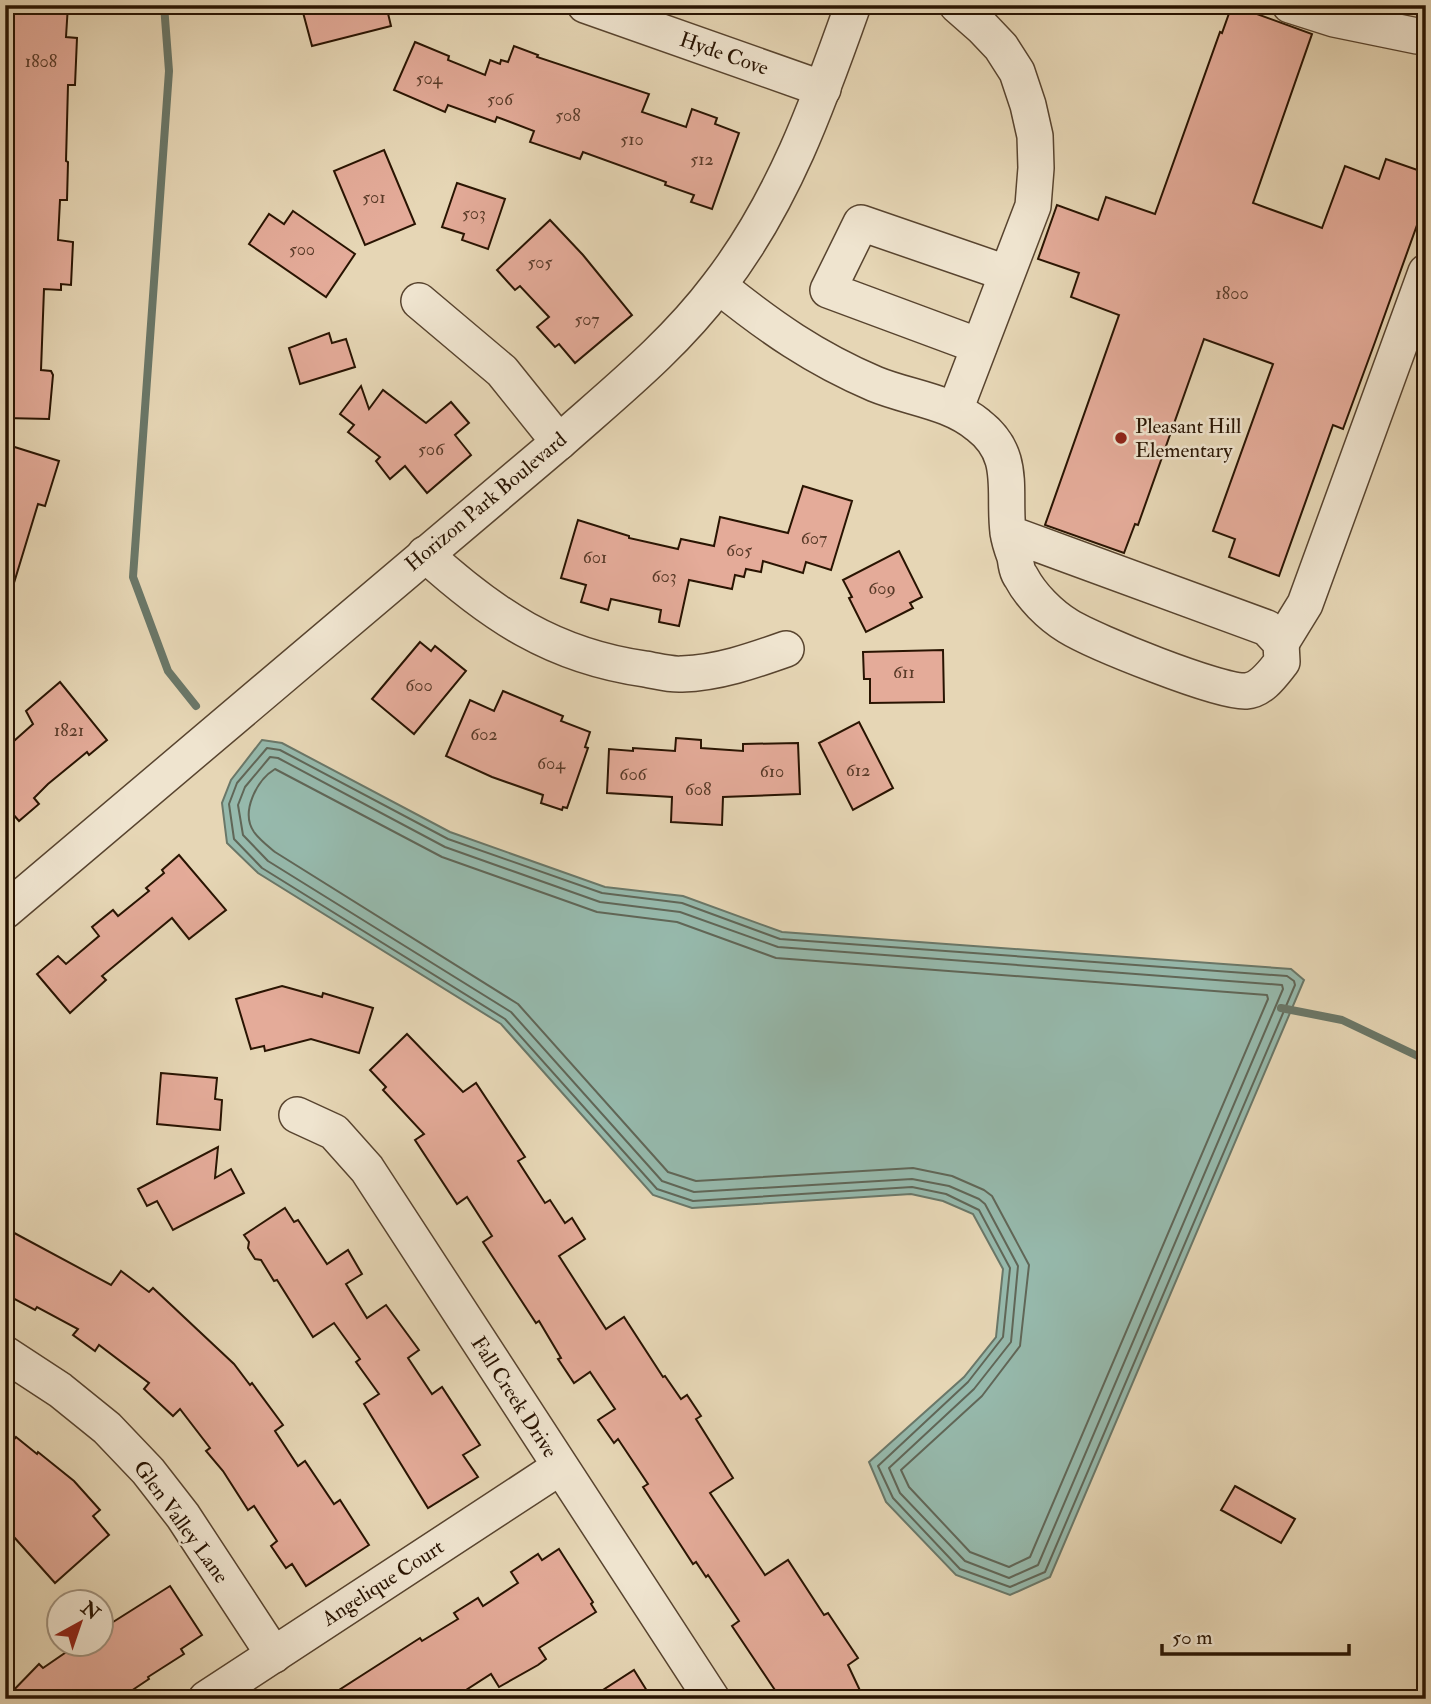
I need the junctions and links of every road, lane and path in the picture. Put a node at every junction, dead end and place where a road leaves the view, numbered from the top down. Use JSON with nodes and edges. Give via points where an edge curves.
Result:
{"nodes":[{"id":1,"x":585,"y":5,"type":"edge"},
{"id":2,"x":853,"y":5,"type":"edge"},
{"id":3,"x":957,"y":5,"type":"edge"},
{"id":4,"x":1290,"y":5,"type":"edge"},
{"id":5,"x":1404,"y":30,"type":"edge"},
{"id":6,"x":823,"y":89,"type":"junction"},
{"id":7,"x":1426,"y":271,"type":"edge"},
{"id":8,"x":1006,"y":273,"type":"junction"},
{"id":9,"x":719,"y":286,"type":"junction"},
{"id":10,"x":419,"y":301,"type":"dead end"},
{"id":11,"x":979,"y":346,"type":"junction"},
{"id":12,"x":955,"y":410,"type":"junction"},
{"id":13,"x":559,"y":442,"type":"junction"},
{"id":14,"x":1009,"y":533,"type":"junction"},
{"id":15,"x":425,"y":554,"type":"junction"},
{"id":16,"x":1281,"y":643,"type":"junction"},
{"id":17,"x":786,"y":649,"type":"dead end"},
{"id":18,"x":5,"y":911,"type":"edge"},
{"id":19,"x":297,"y":1115,"type":"dead end"},
{"id":20,"x":5,"y":1354,"type":"edge"},
{"id":21,"x":560,"y":1468,"type":"junction"},
{"id":22,"x":274,"y":1655,"type":"junction"},
{"id":23,"x":206,"y":1699,"type":"edge"},
{"id":24,"x":712,"y":1699,"type":"edge"}],
"edges":[{"from":1,"to":6,"type":"street","name":"Hyde Cove"},
{"from":2,"to":6,"type":"street","name":"Horizon Park Boulevard"},
{"from":3,"to":8,"type":"street","via":[[1001,47],[1017,72],[1035,136],[1033,206]]},
{"from":4,"to":5,"type":"street","via":[[1334,19]]},
{"from":6,"to":9,"type":"street","name":"Horizon Park Boulevard","via":[[787,176]]},
{"from":7,"to":16,"type":"street","via":[[1305,604]]},
{"from":8,"to":11,"type":"street"},
{"from":8,"to":11,"type":"street","via":[[861,223],[828,289]]},
{"from":9,"to":12,"type":"street","via":[[774,330],[823,359],[877,384]]},
{"from":9,"to":13,"type":"street","name":"Horizon Park Boulevard","via":[[643,368]]},
{"from":10,"to":13,"type":"street","via":[[502,371]]},
{"from":11,"to":12,"type":"street"},
{"from":12,"to":14,"type":"street","via":[[979,425],[998,448],[1007,471]]},
{"from":13,"to":15,"type":"street","name":"Horizon Park Boulevard"},
{"from":14,"to":16,"type":"street","via":[[1267,628]]},
{"from":14,"to":16,"type":"street","via":[[1019,576],[1041,604],[1068,626],[1096,640],[1219,688],[1248,692],[1260,687],[1282,662]]},
{"from":15,"to":17,"type":"street","via":[[466,592],[510,623],[556,646],[619,666],[681,674],[735,667]]},
{"from":15,"to":18,"type":"street","name":"Horizon Park Boulevard"},
{"from":19,"to":21,"type":"street","name":"Fall Creek Drive","via":[[334,1132],[366,1169]]},
{"from":20,"to":22,"type":"street","name":"Glen Valley Lane","via":[[107,1428],[148,1471]]},
{"from":21,"to":22,"type":"street","name":"Angelique Court"},
{"from":21,"to":24,"type":"street","name":"Fall Creek Drive"},
{"from":22,"to":23,"type":"street","name":"Angelique Court"}]}
